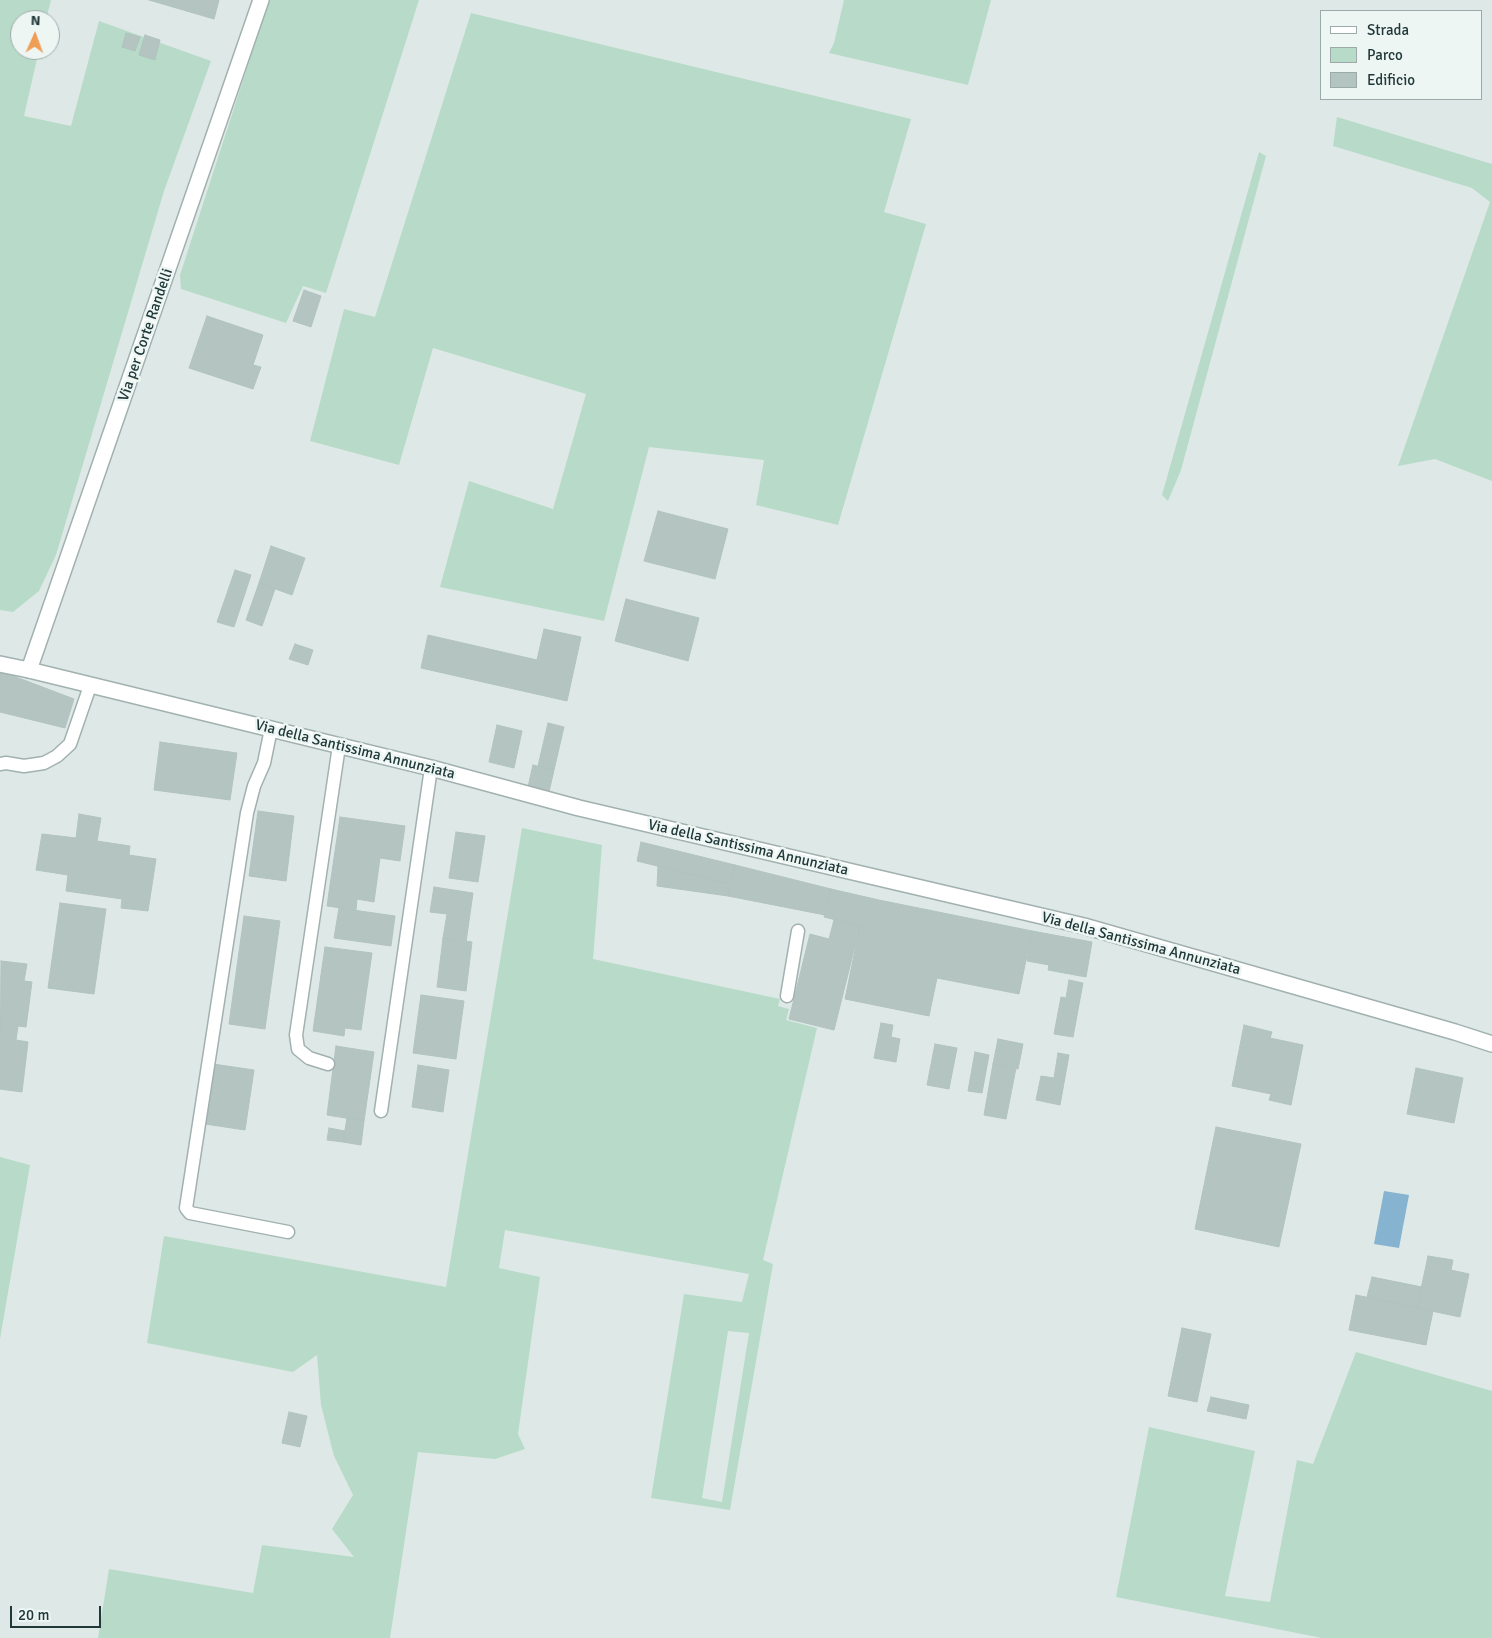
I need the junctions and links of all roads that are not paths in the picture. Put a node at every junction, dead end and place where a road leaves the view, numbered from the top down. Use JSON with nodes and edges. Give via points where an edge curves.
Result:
{"nodes":[{"id":1,"x":261,"y":0,"type":"edge"},
{"id":2,"x":0,"y":664,"type":"edge"},
{"id":3,"x":29,"y":670,"type":"junction"},
{"id":4,"x":90,"y":686,"type":"junction"},
{"id":5,"x":271,"y":729,"type":"junction"},
{"id":6,"x":339,"y":746,"type":"junction"},
{"id":7,"x":0,"y":764,"type":"edge"},
{"id":8,"x":432,"y":768,"type":"junction"},
{"id":9,"x":798,"y":931,"type":"dead end"},
{"id":10,"x":787,"y":996,"type":"dead end"},
{"id":11,"x":1492,"y":1044,"type":"edge"},
{"id":12,"x":328,"y":1064,"type":"dead end"},
{"id":13,"x":381,"y":1111,"type":"dead end"},
{"id":14,"x":288,"y":1232,"type":"dead end"}],
"edges":[{"from":1,"to":3,"type":"street","name":"Via per Corte Randelli"},
{"from":2,"to":3,"type":"street","name":"Via della Santissima Annunziata"},
{"from":3,"to":4,"type":"street","name":"Via della Santissima Annunziata"},
{"from":4,"to":5,"type":"street","name":"Via della Santissima Annunziata"},
{"from":4,"to":7,"type":"lane","via":[[70,744],[57,756],[44,764]]},
{"from":5,"to":6,"type":"street","name":"Via della Santissima Annunziata"},
{"from":5,"to":14,"type":"lane","via":[[264,763],[247,813],[186,1208],[190,1213]]},
{"from":6,"to":8,"type":"street","name":"Via della Santissima Annunziata"},
{"from":6,"to":12,"type":"lane","via":[[296,1035],[298,1049],[309,1058]]},
{"from":8,"to":11,"type":"street","name":"Via della Santissima Annunziata","via":[[579,808],[1084,926]]},
{"from":8,"to":13,"type":"lane"},
{"from":9,"to":10,"type":"lane"}]}
